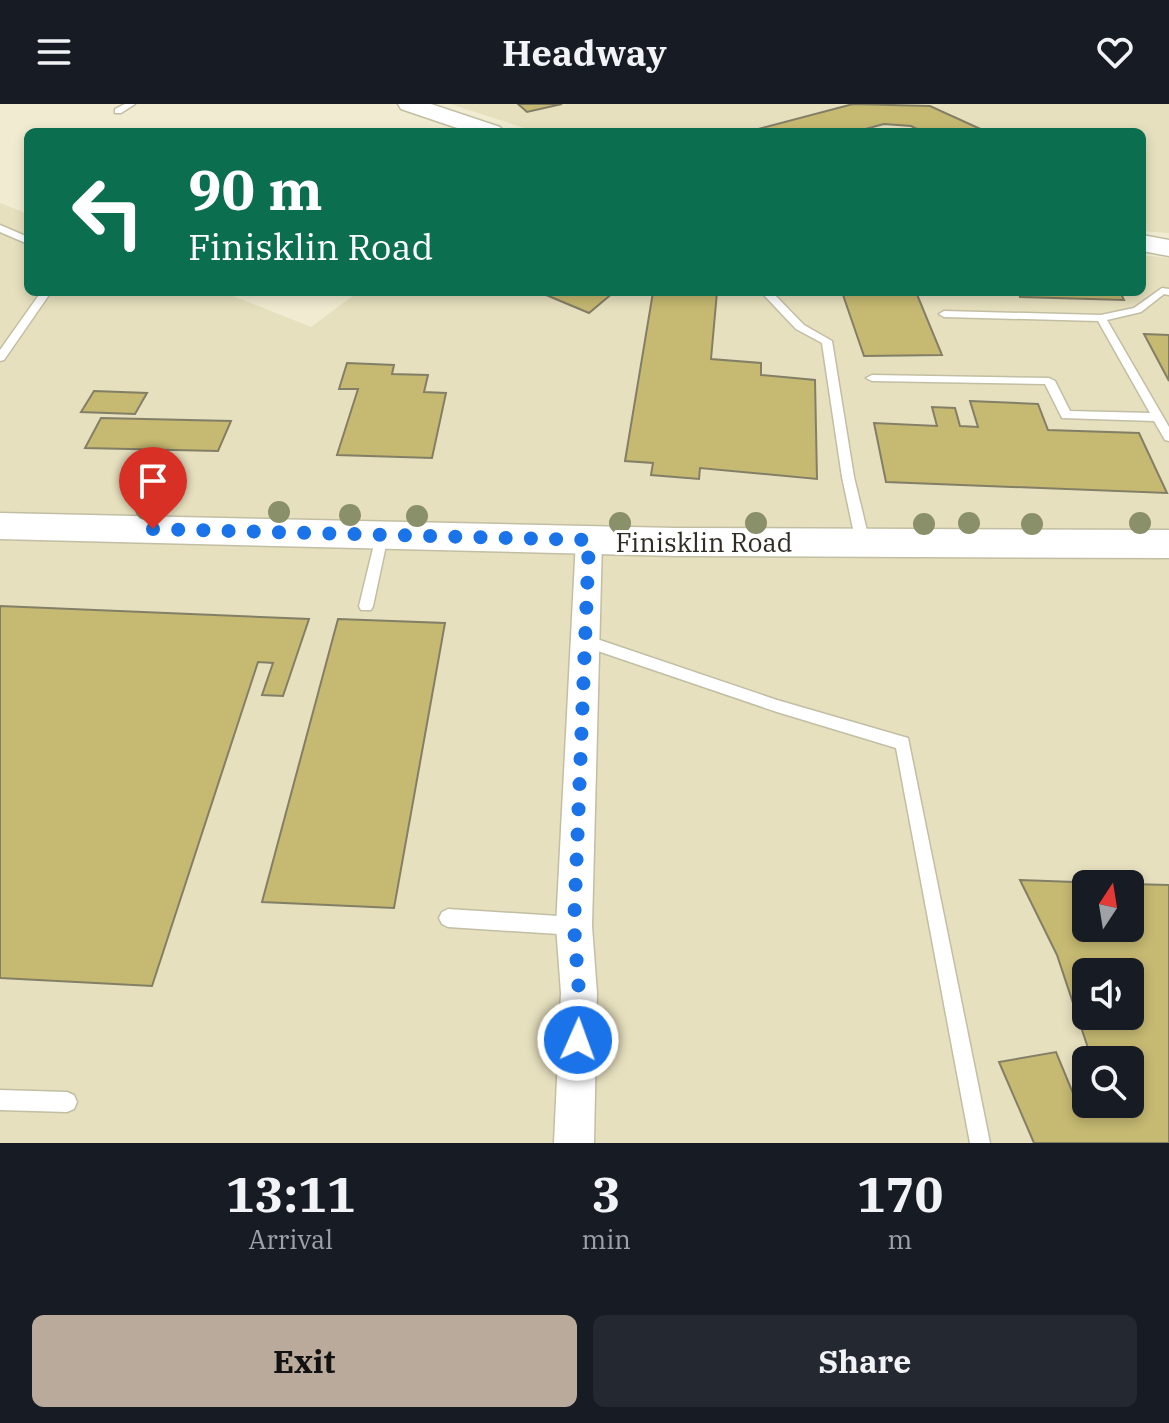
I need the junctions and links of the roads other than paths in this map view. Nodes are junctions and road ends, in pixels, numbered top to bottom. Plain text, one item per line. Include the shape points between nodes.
1 (131, 104) edge
2 (409, 104) edge
3 (118, 111) dead end
4 (480, 128) edge
5 (0, 228) edge
6 (24, 239) edge
7 (1146, 244) edge
8 (1169, 248) edge
9 (1169, 292) edge
10 (43, 296) edge
11 (770, 296) edge
12 (944, 314) dead end
13 (1101, 318) junction
14 (0, 358) edge
15 (872, 378) dead end
16 (1158, 417) junction
17 (1169, 437) edge
18 (0, 526) edge
19 (382, 536) junction
20 (589, 540) junction
21 (863, 543) junction
22 (1169, 544) edge
23 (366, 606) dead end
24 (585, 641) junction
25 (448, 918) dead end
26 (574, 926) junction
27 (0, 1100) edge
28 (67, 1102) dead end
29 (574, 1143) edge
30 (980, 1143) edge

1 - 3 lane
2 - 4 street
5 - 6 lane
7 - 8 street
9 - 13 lane via 1162,291 1137,310
10 - 14 lane
11 - 21 lane via 800,327 827,341
12 - 13 lane
13 - 16 lane
15 - 16 lane via 1049,381 1066,415
16 - 17 lane
18 - 19 street, Finisklin Road
19 - 20 street, Finisklin Road
19 - 23 lane
20 - 21 street, Finisklin Road
20 - 24 street
21 - 22 street, Finisklin Road
24 - 26 street
24 - 30 lane via 903,743
25 - 26 lane
26 - 29 street via 579,993
27 - 28 lane

